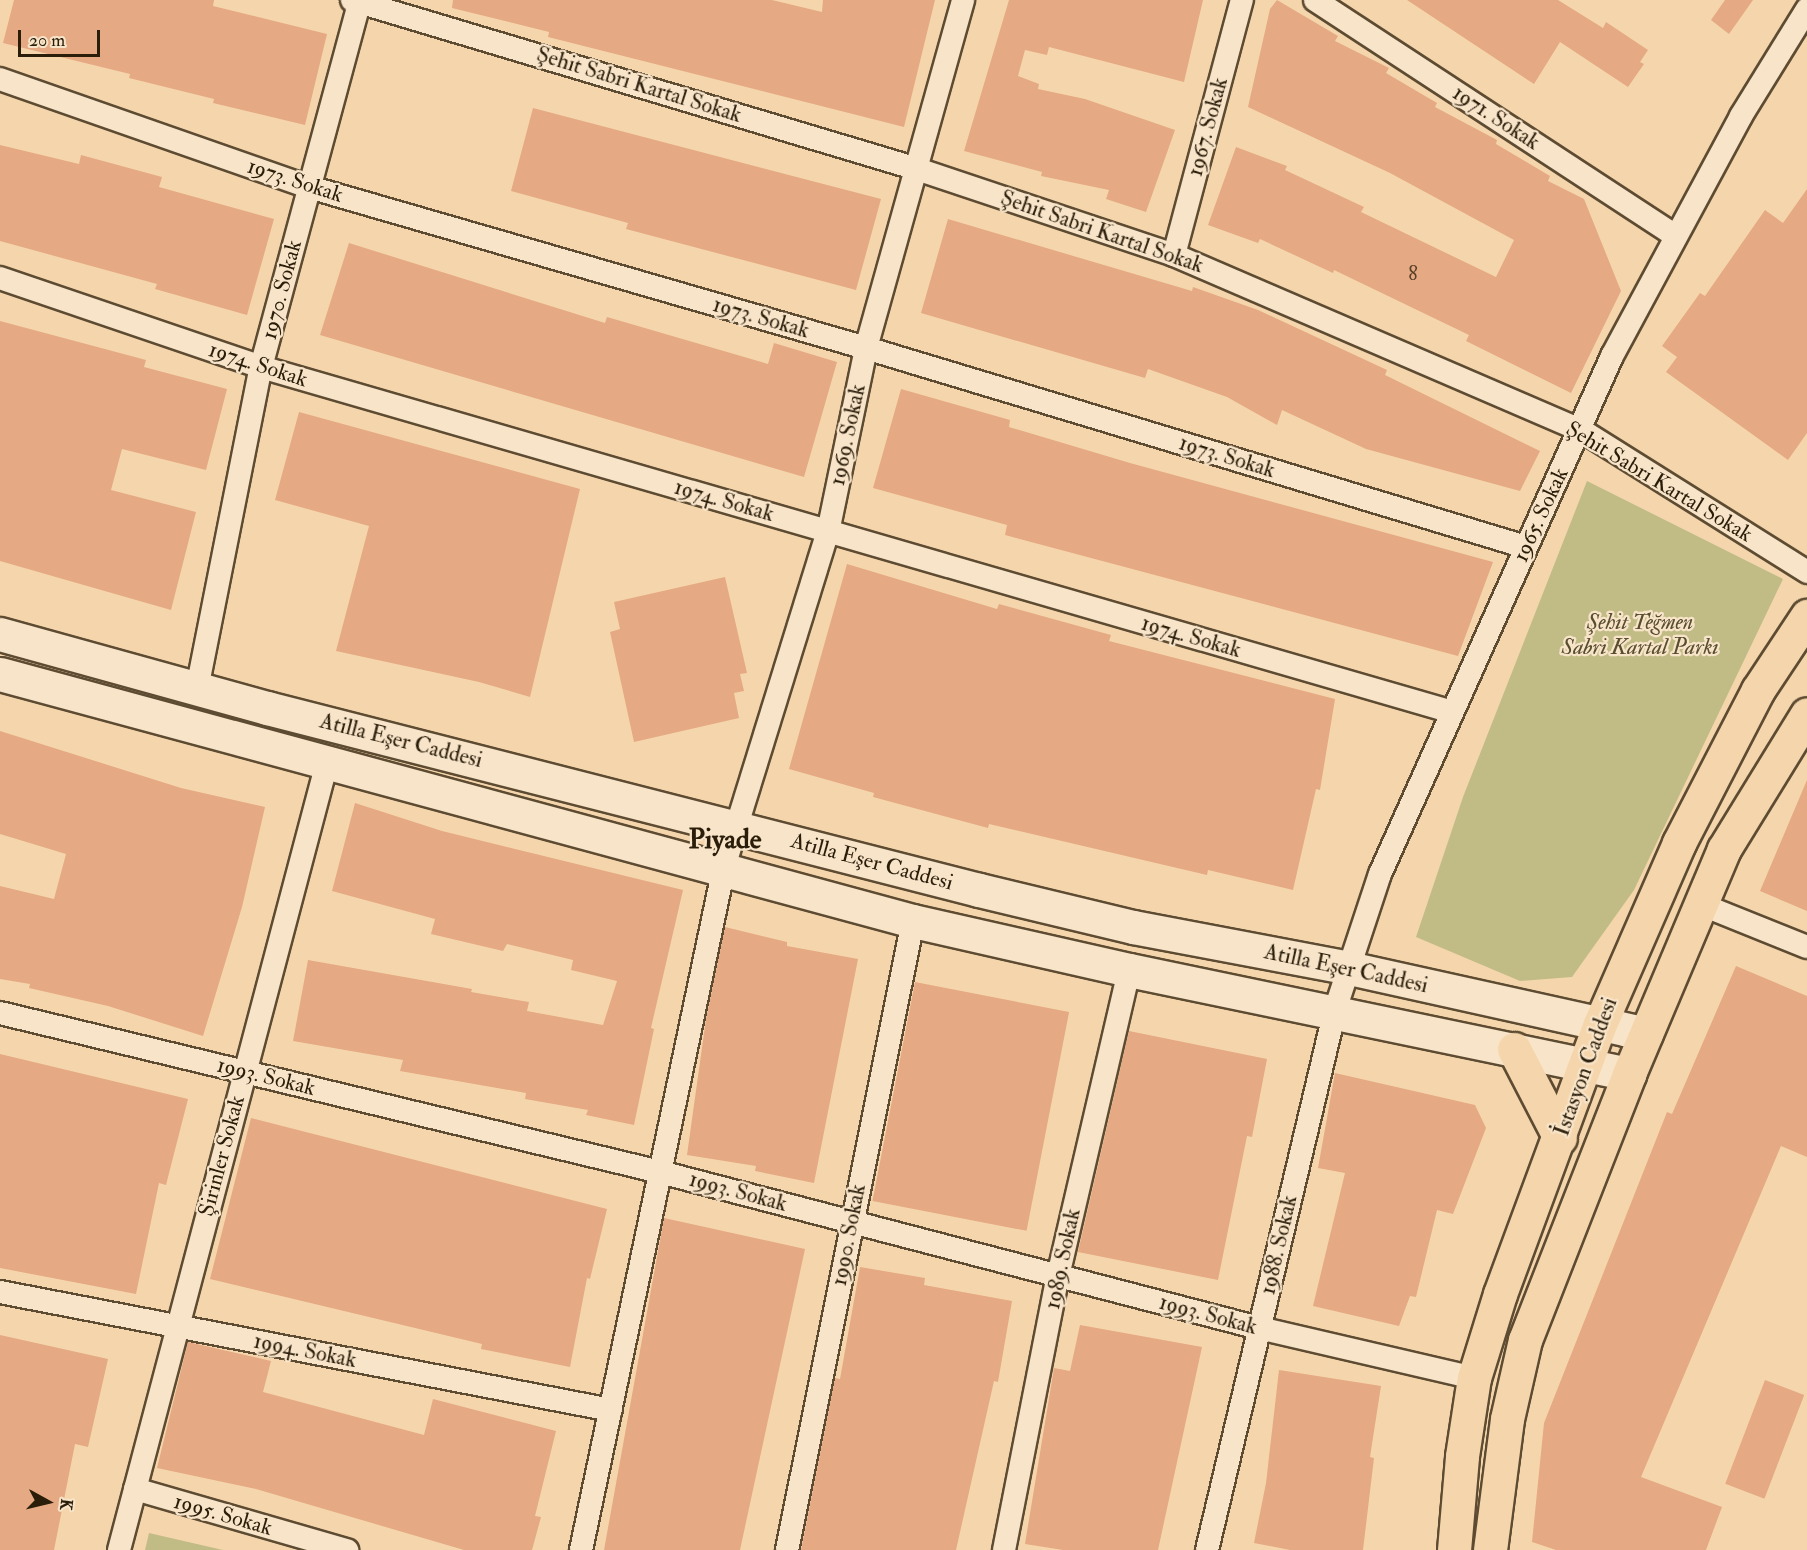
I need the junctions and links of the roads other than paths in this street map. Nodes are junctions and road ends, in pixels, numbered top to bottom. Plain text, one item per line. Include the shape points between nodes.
1 (963, 0) edge
2 (1242, 0) edge
3 (1315, 0) edge
4 (357, 1) edge
5 (1807, 9) edge
6 (0, 79) edge
7 (914, 168) junction
8 (309, 187) junction
9 (1676, 236) junction
10 (1174, 255) junction
11 (0, 278) edge
12 (866, 348) junction
13 (261, 367) junction
14 (1581, 430) junction
15 (828, 532) junction
16 (1526, 547) junction
17 (1807, 572) edge
18 (1807, 616) edge
19 (0, 634) edge
20 (0, 674) edge
21 (197, 689) junction
22 (1452, 712) junction
23 (1807, 714) edge
24 (327, 763) junction
25 (737, 826) junction
26 (724, 867) junction
27 (1700, 904) junction
28 (913, 921) junction
29 (1807, 947) edge
30 (1349, 968) junction
31 (1129, 970) junction
32 (1335, 1010) junction
33 (0, 1013) edge
34 (1600, 1024) junction
35 (1646, 1034) junction
36 (1514, 1049) junction
37 (1586, 1065) junction
38 (245, 1072) junction
39 (1629, 1074) junction
40 (1560, 1138) junction
41 (660, 1172) junction
42 (852, 1222) junction
43 (1058, 1276) junction
44 (0, 1292) edge
45 (177, 1326) junction
46 (1259, 1328) junction
47 (1474, 1378) junction
48 (611, 1410) junction
49 (135, 1489) junction
50 (119, 1550) edge
51 (347, 1550) edge
52 (581, 1550) edge
53 (787, 1550) edge
54 (1004, 1550) edge
55 (1207, 1550) edge
56 (1454, 1550) edge
57 (1490, 1550) edge

1 - 7 street, 1969. Sokak
2 - 10 street, 1967. Sokak
3 - 9 street, 1971. Sokak
4 - 7 street, Şehit Sabri Kartal Sokak
4 - 8 street, 1970. Sokak
5 - 9 street, 1965. Sokak via 1741,116
6 - 8 street, 1973. Sokak
7 - 10 street, Şehit Sabri Kartal Sokak
7 - 12 street, 1969. Sokak
8 - 12 street, 1973. Sokak
8 - 13 street, 1970. Sokak
9 - 14 street, 1965. Sokak via 1612,356
10 - 14 street, Şehit Sabri Kartal Sokak
11 - 13 street, 1974. Sokak
12 - 15 street, 1969. Sokak
12 - 16 street, 1973. Sokak
13 - 15 street, 1974. Sokak
13 - 21 street, 1970. Sokak
14 - 16 street, 1965. Sokak
14 - 17 street, Şehit Sabri Kartal Sokak
15 - 22 street, 1974. Sokak
15 - 25 street, 1969. Sokak
16 - 22 street, 1965. Sokak
18 - 34 main road, İstasyon Caddesi via 1758,690 1679,843
19 - 21 main road, Atilla Eşer Caddesi
20 - 24 main road, Atilla Eşer Caddesi
21 - 25 main road, Atilla Eşer Caddesi
22 - 30 street, 1965. Sokak via 1380,873
23 - 27 main road, İstasyon Caddesi via 1724,849
24 - 26 main road, Atilla Eşer Caddesi
24 - 38 street, Şirinler Sokak
25 - 26 street, 1969. Sokak
25 - 30 main road, Atilla Eşer Caddesi via 1133,927
26 - 28 main road, Atilla Eşer Caddesi
26 - 41 street, 1969. Sokak
27 - 29 street
27 - 35 main road, İstasyon Caddesi
28 - 31 main road, Atilla Eşer Caddesi
28 - 42 street, 1990. Sokak
30 - 32 street, 1965. Sokak
30 - 34 main road, Atilla Eşer Caddesi
31 - 32 main road, Atilla Eşer Caddesi
31 - 43 street, 1989. Sokak
32 - 36 main road, Atilla Eşer Caddesi
32 - 46 street, 1988. Sokak
33 - 38 street, 1993. Sokak
34 - 35 main road, Atilla Eşer Caddesi
34 - 37 main road, İstasyon Caddesi
35 - 39 main road, İstasyon Caddesi
36 - 37 main road, Atilla Eşer Caddesi
36 - 40 main road
37 - 39 main road, Atilla Eşer Caddesi
37 - 40 main road, İstasyon Caddesi
38 - 41 street, 1993. Sokak
38 - 45 street, Şirinler Sokak
39 - 57 main road, İstasyon Caddesi via 1526,1340 1507,1419
40 - 47 main road, İstasyon Caddesi via 1500,1294
41 - 42 street, 1993. Sokak
41 - 48 street, 1969. Sokak
42 - 43 street, 1993. Sokak
42 - 53 street, 1990. Sokak
43 - 46 street, 1993. Sokak
43 - 54 street, 1989. Sokak
44 - 45 street, 1994. Sokak
45 - 48 street, 1994. Sokak
45 - 49 street, Şirinler Sokak
46 - 47 street, 1993. Sokak
46 - 55 street, 1988. Sokak
47 - 56 main road, İstasyon Caddesi
48 - 52 street, 1969. Sokak
49 - 50 street, Şirinler Sokak
49 - 51 street, 1995. Sokak

